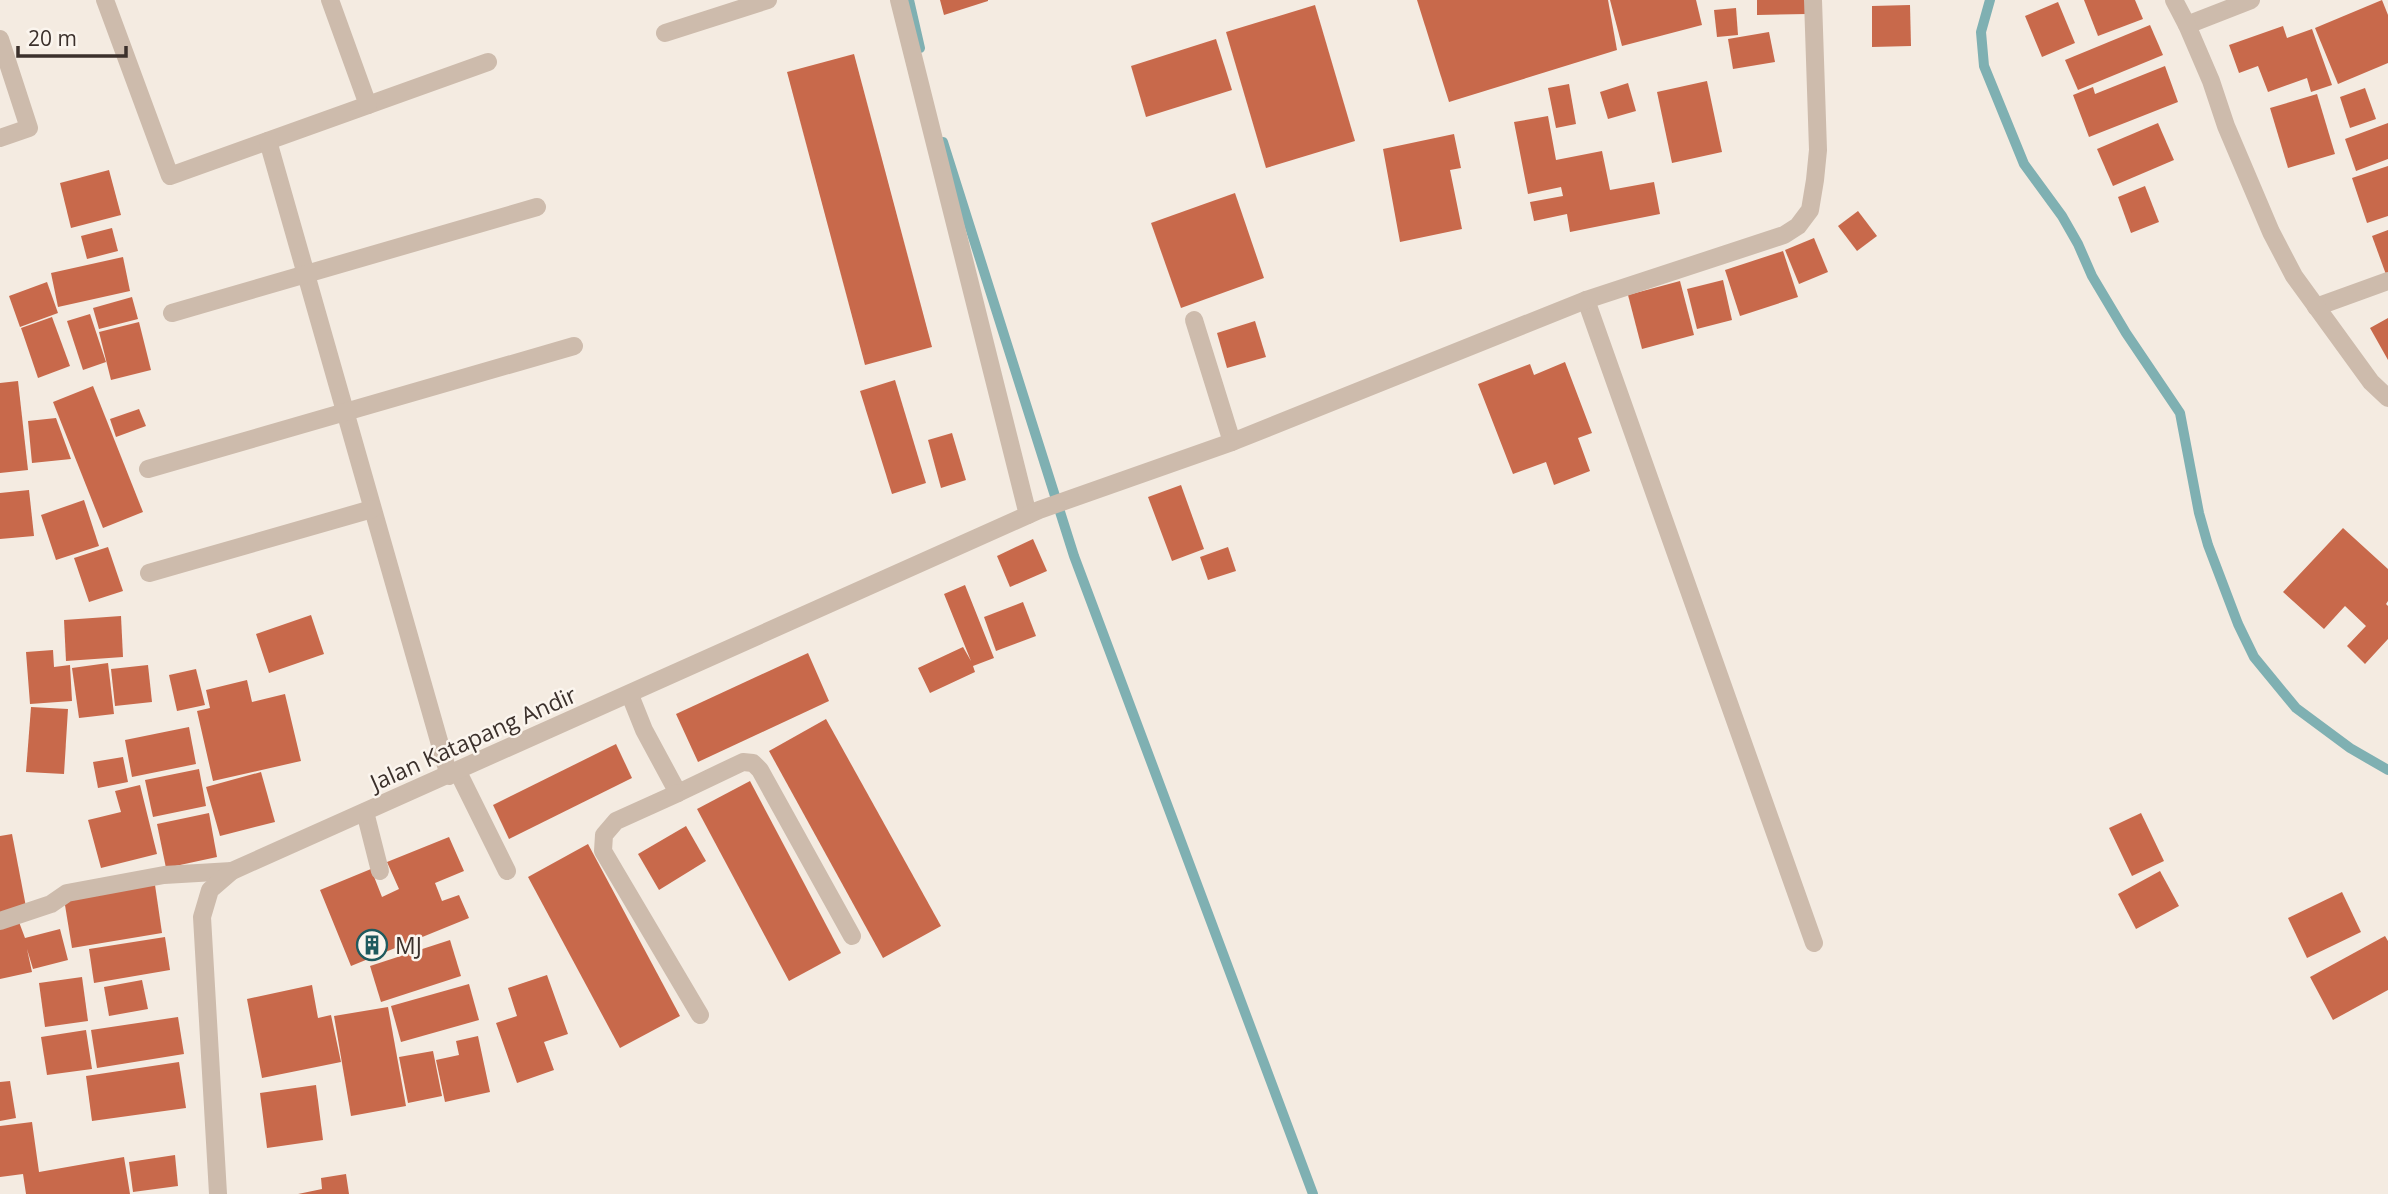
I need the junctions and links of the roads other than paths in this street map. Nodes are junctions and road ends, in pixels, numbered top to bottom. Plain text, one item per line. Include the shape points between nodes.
1 (105, 0) edge
2 (330, 0) edge
3 (768, 0) edge
4 (899, 0) edge
5 (1813, 0) edge
6 (2174, 0) edge
7 (2251, 0) edge
8 (2187, 25) junction
9 (665, 33) dead end
10 (0, 39) edge
11 (488, 62) dead end
12 (368, 105) junction
13 (0, 138) edge
14 (268, 141) junction
15 (537, 207) dead end
16 (306, 274) junction
17 (2388, 281) edge
18 (1586, 300) junction
19 (2316, 307) junction
20 (172, 313) dead end
21 (1194, 320) dead end
22 (574, 346) dead end
23 (2388, 398) edge
24 (345, 412) junction
25 (1232, 442) junction
26 (148, 468) dead end
27 (372, 509) junction
28 (1033, 512) junction
29 (149, 573) dead end
30 (630, 695) junction
31 (453, 774) junction
32 (678, 793) junction
33 (366, 812) junction
34 (380, 871) dead end
35 (507, 871) dead end
36 (232, 872) junction
37 (0, 920) edge
38 (852, 936) dead end
39 (1814, 943) dead end
40 (700, 1015) dead end
41 (218, 1194) edge

1 - 14 street via 170,176
2 - 12 street
3 - 9 street
4 - 28 street
5 - 18 street, Jalan Katapang Andir via 1818,150 1810,210 1798,226 1784,235
6 - 8 street
7 - 8 street
8 - 19 street via 2271,232
10 - 13 street via 29,128
11 - 12 street
12 - 14 street
14 - 16 street
15 - 16 street
16 - 20 street
16 - 24 street
17 - 19 street
18 - 25 street, Jalan Katapang Andir
18 - 39 street
19 - 23 street
21 - 25 street
22 - 24 street
24 - 26 street
24 - 27 street
25 - 28 street, Jalan Katapang Andir
27 - 29 street
27 - 31 street
28 - 30 street, Jalan Katapang Andir
30 - 31 street, Jalan Katapang Andir
30 - 32 street
31 - 33 street, Jalan Katapang Andir
31 - 35 street via 478,809
32 - 38 street via 743,762 753,763
32 - 40 street via 616,821 604,835 603,851
33 - 34 street
33 - 36 street, Jalan Katapang Andir
36 - 37 street via 164,875 67,893 51,904
36 - 41 street, Jalan Katapang Andir via 210,890 202,917

